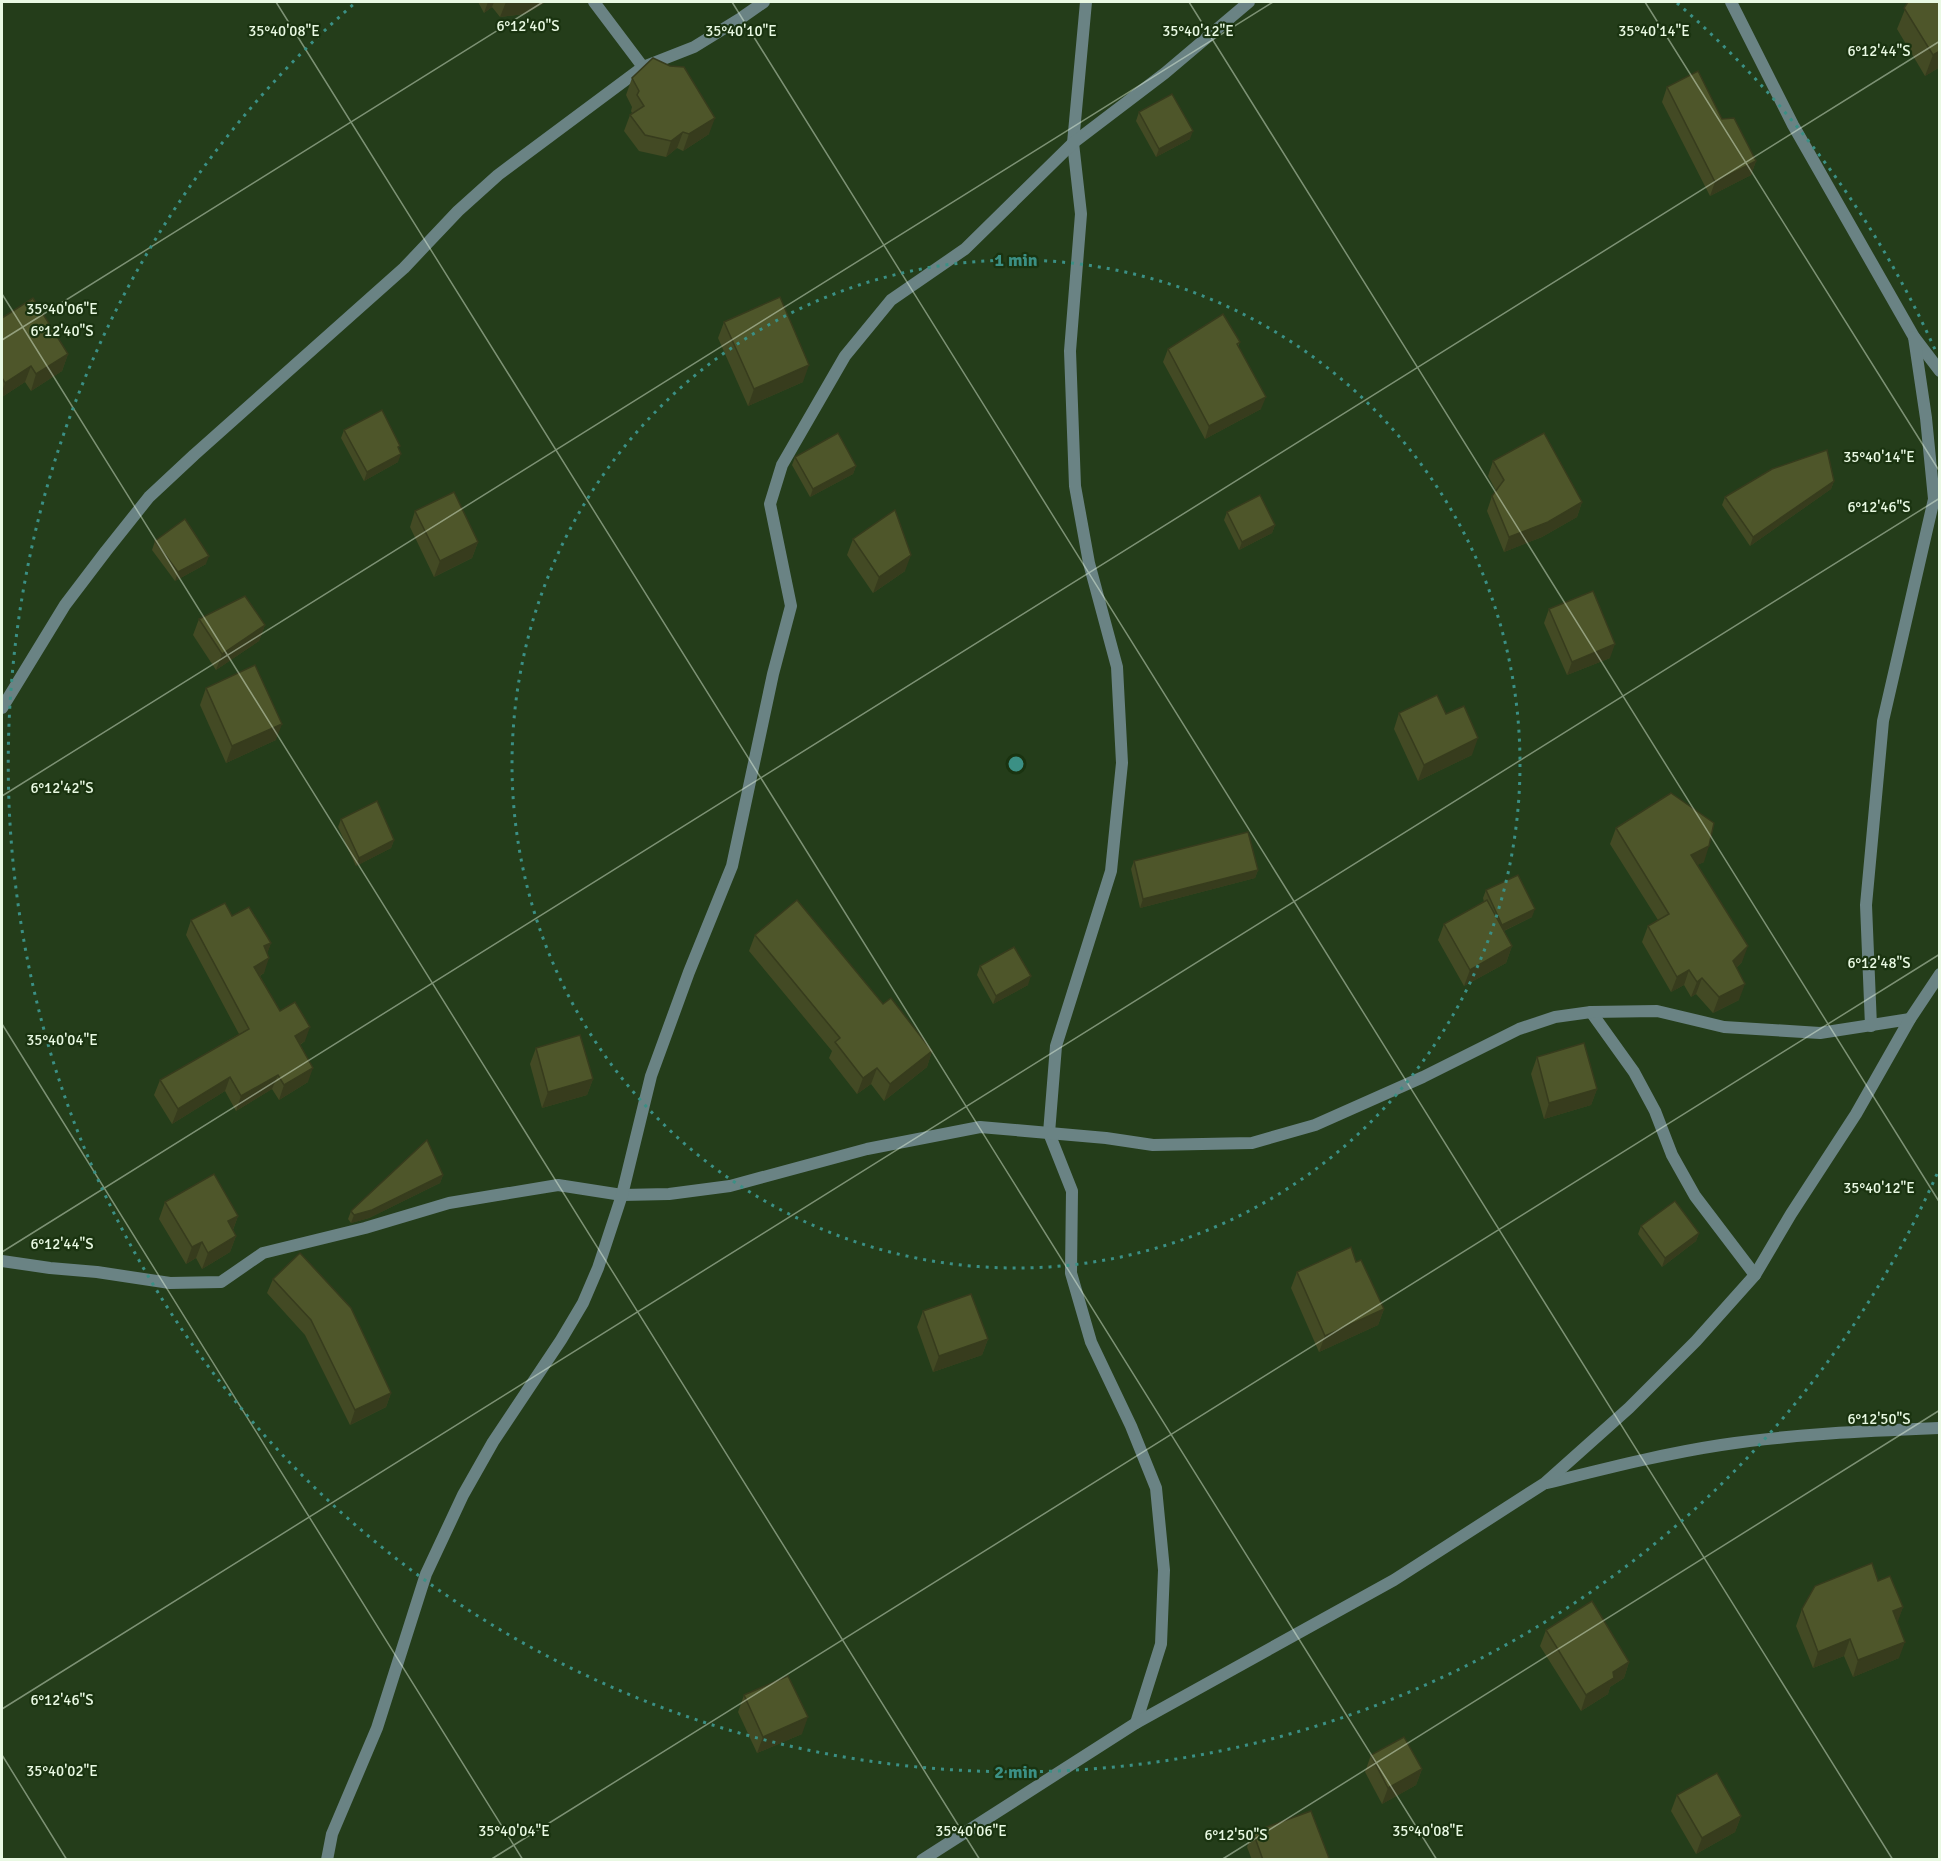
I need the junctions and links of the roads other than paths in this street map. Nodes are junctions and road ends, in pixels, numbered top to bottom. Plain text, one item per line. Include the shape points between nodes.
1 (594, 2) edge
2 (764, 2) edge
3 (1086, 2) edge
4 (1249, 2) edge
5 (1731, 2) edge
6 (643, 67) junction
7 (1073, 143) junction
8 (1914, 337) junction
9 (1940, 371) edge
10 (2, 708) edge
11 (1940, 974) edge
12 (1591, 1012) junction
13 (1910, 1019) junction
14 (1871, 1026) junction
15 (1049, 1133) junction
16 (622, 1195) junction
17 (2, 1261) edge
18 (1755, 1275) junction
19 (1940, 1428) edge
20 (1545, 1484) junction
21 (1136, 1723) junction
22 (327, 1860) edge
23 (922, 1860) edge

1 - 6 street
2 - 6 street via 694,47
3 - 7 street
4 - 7 street
5 - 8 street via 1793,125
6 - 10 street via 498,175 404,268 149,497 65,605
7 - 15 street via 1081,214 1070,351 1075,486 1089,563 1117,667 1122,763 1111,871 1056,1046
7 - 16 street via 965,249 891,300 845,356 782,465 770,504 791,606 732,866 651,1076
8 - 9 street
8 - 14 street via 1934,499 1883,721 1866,905
11 - 13 street
12 - 14 street via 1657,1011 1724,1027 1820,1033
12 - 15 street via 1555,1017 1519,1029 1315,1125 1252,1143 1153,1145
12 - 18 street via 1634,1072 1695,1196
13 - 14 street
13 - 18 street via 1856,1114
15 - 16 street via 980,1127 867,1149 730,1186
15 - 21 street via 1072,1191 1071,1273 1091,1342 1156,1488 1164,1570 1161,1644
16 - 17 street via 558,1185 449,1203 263,1252 221,1282 170,1283
16 - 22 street via 583,1303 493,1442 426,1574 377,1728 332,1834
18 - 20 street via 1646,1391
19 - 20 street via 1843,1432 1722,1445
20 - 21 street via 1394,1580
21 - 23 street

